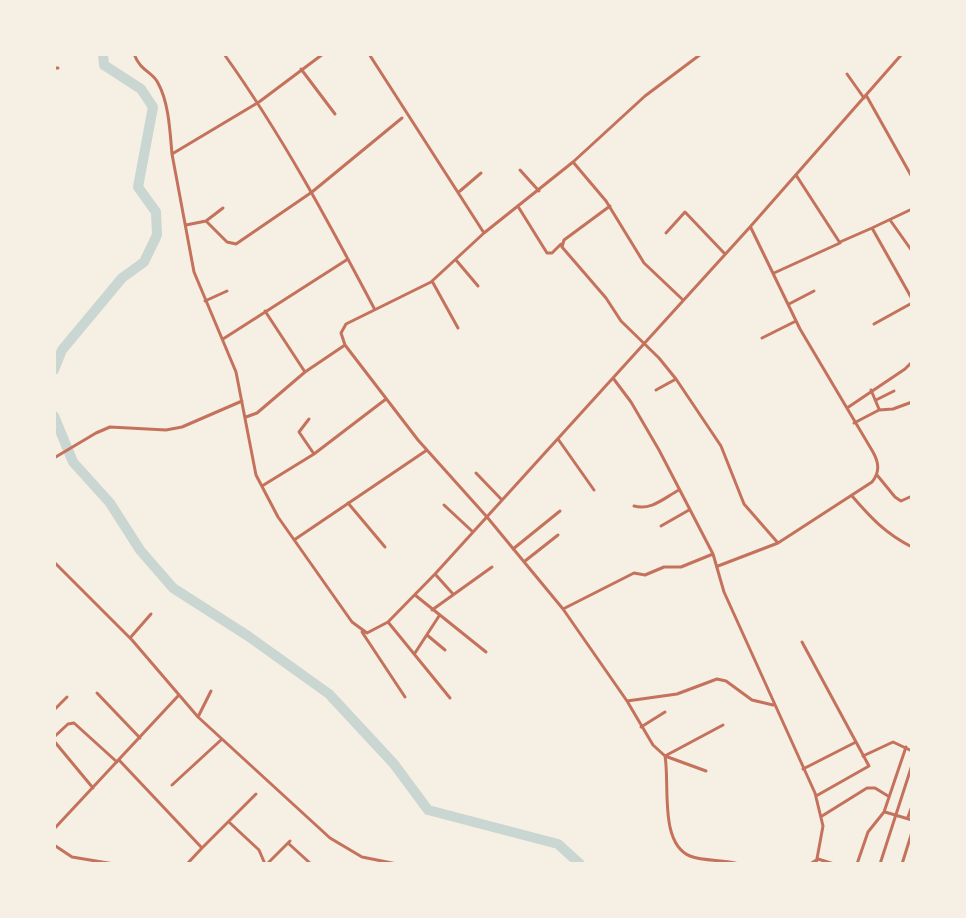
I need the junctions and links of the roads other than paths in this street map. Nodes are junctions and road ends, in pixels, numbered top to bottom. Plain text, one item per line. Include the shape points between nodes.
1 (134, 54) edge
2 (224, 54) edge
3 (323, 54) edge
4 (369, 54) edge
5 (701, 54) edge
6 (902, 54) edge
7 (301, 69) junction
8 (847, 74) dead end
9 (865, 96) junction
10 (259, 102) junction
11 (335, 114) dead end
12 (402, 118) dead end
13 (172, 154) junction
14 (573, 162) junction
15 (520, 170) dead end
16 (481, 173) dead end
17 (796, 175) junction
18 (912, 177) edge
19 (460, 191) junction
20 (539, 191) junction
21 (312, 192) junction
22 (610, 206) junction
23 (518, 207) junction
24 (223, 208) dead end
25 (912, 209) edge
26 (890, 220) junction
27 (206, 221) junction
28 (186, 225) junction
29 (750, 227) junction
30 (872, 228) junction
31 (484, 233) junction
32 (666, 233) dead end
33 (840, 243) junction
34 (561, 244) junction
35 (912, 251) edge
36 (725, 254) junction
37 (348, 259) junction
38 (456, 260) junction
39 (773, 273) junction
40 (432, 281) junction
41 (478, 286) dead end
42 (227, 291) dead end
43 (814, 291) dead end
44 (683, 300) junction
45 (205, 301) junction
46 (912, 301) edge
47 (788, 304) junction
48 (374, 308) junction
49 (265, 311) junction
50 (796, 321) junction
51 (874, 324) dead end
52 (458, 328) dead end
53 (762, 338) dead end
54 (223, 339) junction
55 (644, 343) junction
56 (345, 345) junction
57 (912, 362) edge
58 (305, 372) junction
59 (612, 377) junction
60 (676, 379) junction
61 (656, 390) dead end
62 (871, 390) junction
63 (894, 391) dead end
64 (386, 399) junction
65 (875, 400) junction
66 (242, 401) junction
67 (912, 402) edge
68 (846, 408) junction
69 (879, 410) junction
70 (244, 417) junction
71 (309, 419) dead end
72 (854, 423) junction
73 (558, 439) junction
74 (427, 450) junction
75 (314, 454) junction
76 (54, 458) edge
77 (476, 473) dead end
78 (877, 475) junction
79 (261, 487) junction
80 (594, 490) dead end
81 (679, 490) junction
82 (852, 496) junction
83 (912, 496) edge
84 (502, 500) junction
85 (348, 503) junction
86 (444, 505) dead end
87 (634, 506) dead end
88 (689, 510) junction
89 (560, 511) dead end
90 (487, 517) junction
91 (661, 526) dead end
92 (473, 532) junction
93 (558, 535) dead end
94 (294, 540) junction
95 (778, 543) junction
96 (385, 547) dead end
97 (912, 547) edge
98 (513, 549) junction
99 (713, 554) junction
100 (525, 561) junction
101 (54, 562) edge
102 (718, 566) junction
103 (492, 567) dead end
104 (435, 574) junction
105 (453, 594) junction
106 (415, 595) junction
107 (563, 609) junction
108 (432, 610) junction
109 (151, 614) dead end
110 (439, 616) junction
111 (388, 622) junction
112 (362, 632) junction
113 (427, 635) junction
114 (130, 638) junction
115 (802, 642) dead end
116 (445, 650) dead end
117 (486, 652) dead end
118 (414, 654) junction
119 (211, 691) dead end
120 (97, 693) dead end
121 (67, 697) dead end
122 (405, 697) dead end
123 (177, 698) junction
124 (450, 698) dead end
125 (627, 701) junction
126 (775, 706) junction
127 (54, 710) edge
128 (665, 712) dead end
129 (198, 717) junction
130 (723, 725) dead end
131 (641, 727) junction
132 (140, 738) junction
133 (54, 739) edge
134 (220, 740) junction
135 (856, 742) junction
136 (906, 747) junction
137 (912, 751) edge
138 (665, 756) junction
139 (863, 756) junction
140 (118, 761) junction
141 (912, 765) edge
142 (803, 770) junction
143 (706, 771) dead end
144 (172, 785) dead end
145 (93, 788) junction
146 (256, 794) dead end
147 (816, 796) junction
148 (889, 796) junction
149 (912, 806) edge
150 (884, 812) junction
151 (895, 815) junction
152 (822, 816) junction
153 (910, 820) edge
154 (230, 823) junction
155 (54, 829) edge
156 (912, 832) edge
157 (54, 845) edge
158 (202, 848) junction
159 (817, 861) edge
160 (389, 863) edge
161 (114, 864) edge
162 (187, 864) edge
163 (266, 864) edge
164 (311, 864) edge
165 (397, 864) edge
166 (739, 864) edge
167 (810, 864) edge
168 (834, 864) edge
169 (857, 864) edge
170 (880, 864) edge
171 (902, 864) edge

1 - 13 street via 158,82
2 - 10 street
3 - 7 street
4 - 19 street
5 - 14 street via 645,96
6 - 9 street
7 - 10 street
7 - 11 street
8 - 9 street
9 - 17 street
9 - 18 street
10 - 13 street
10 - 21 street
12 - 21 street
13 - 28 street
14 - 20 street
14 - 22 street
15 - 20 street
16 - 19 street
17 - 29 street
17 - 33 street
19 - 31 street
20 - 23 street
21 - 27 street via 236,244
21 - 37 street
22 - 34 street
22 - 44 street via 644,263
23 - 31 street
23 - 34 street via 547,253
24 - 27 street
25 - 26 street
26 - 30 street
26 - 35 street
27 - 28 street
28 - 45 street
29 - 36 street
29 - 39 street
30 - 33 street
30 - 46 street
31 - 38 street
32 - 36 street via 685,212
33 - 39 street
34 - 55 street
36 - 44 street
37 - 48 street
37 - 49 street
38 - 40 street
38 - 41 street
39 - 47 street
40 - 48 street
40 - 52 street
42 - 45 street
43 - 47 street
44 - 55 street
45 - 54 street
46 - 51 street
47 - 50 street
48 - 56 street via 343,327
49 - 54 street
49 - 58 street
50 - 53 street
50 - 68 street
54 - 66 street
55 - 59 street
55 - 60 street
56 - 58 street
56 - 64 street
57 - 62 street
58 - 70 street via 257,413
59 - 73 street
59 - 81 street
60 - 61 street
60 - 95 street via 721,446 744,504
62 - 65 street
62 - 68 street
63 - 65 street
64 - 74 street
64 - 75 street
65 - 69 street
66 - 70 street
66 - 76 street via 182,427 110,427
67 - 69 street
68 - 72 street
69 - 72 street
70 - 79 street
71 - 75 street via 299,432
72 - 78 street via 877,459
73 - 80 street
73 - 84 street
74 - 85 street
74 - 90 street
75 - 79 street
77 - 84 street
78 - 82 street
78 - 83 street via 901,501
79 - 94 street
81 - 87 street via 650,507
81 - 88 street
82 - 95 street
82 - 97 street via 876,524
84 - 90 street
85 - 94 street
85 - 96 street
86 - 92 street
88 - 91 street
88 - 99 street
89 - 98 street
90 - 92 street
90 - 98 street
92 - 104 street
93 - 100 street
94 - 112 street
95 - 102 street
98 - 100 street
99 - 102 street
99 - 107 street via 681,567 634,573
100 - 107 street
101 - 114 street
102 - 126 street via 724,592
103 - 105 street
104 - 105 street
104 - 106 street
105 - 108 street
106 - 108 street
106 - 111 street
107 - 125 street
108 - 110 street
109 - 114 street
110 - 113 street
110 - 117 street
111 - 112 street
111 - 118 street
112 - 122 street
113 - 116 street
113 - 118 street
114 - 123 street
115 - 135 street
118 - 124 street
119 - 129 street
120 - 132 street
121 - 127 street
123 - 129 street
123 - 132 street
125 - 126 street via 677,694 717,679 752,700
125 - 131 street
126 - 142 street
128 - 131 street
129 - 134 street
130 - 138 street
131 - 138 street
132 - 140 street
133 - 140 street via 74,723
133 - 145 street
134 - 144 street
134 - 160 street via 341,847
135 - 139 street
135 - 142 street
136 - 137 street
136 - 139 street via 893,742
136 - 148 street
138 - 143 street
138 - 166 street via 668,821 680,848 690,856
139 - 147 street via 868,768
140 - 145 street
140 - 158 street
141 - 151 street
142 - 147 street
145 - 155 street
146 - 154 street
147 - 152 street
148 - 150 street
148 - 152 street via 867,788
149 - 153 street
150 - 151 street
150 - 169 street via 868,832
151 - 153 street
151 - 170 street
152 - 159 street
154 - 158 street
154 - 163 street
156 - 171 street
157 - 161 street via 72,857
158 - 162 street
159 - 167 street
159 - 168 street
160 - 165 street
163 - 164 street via 289,842

